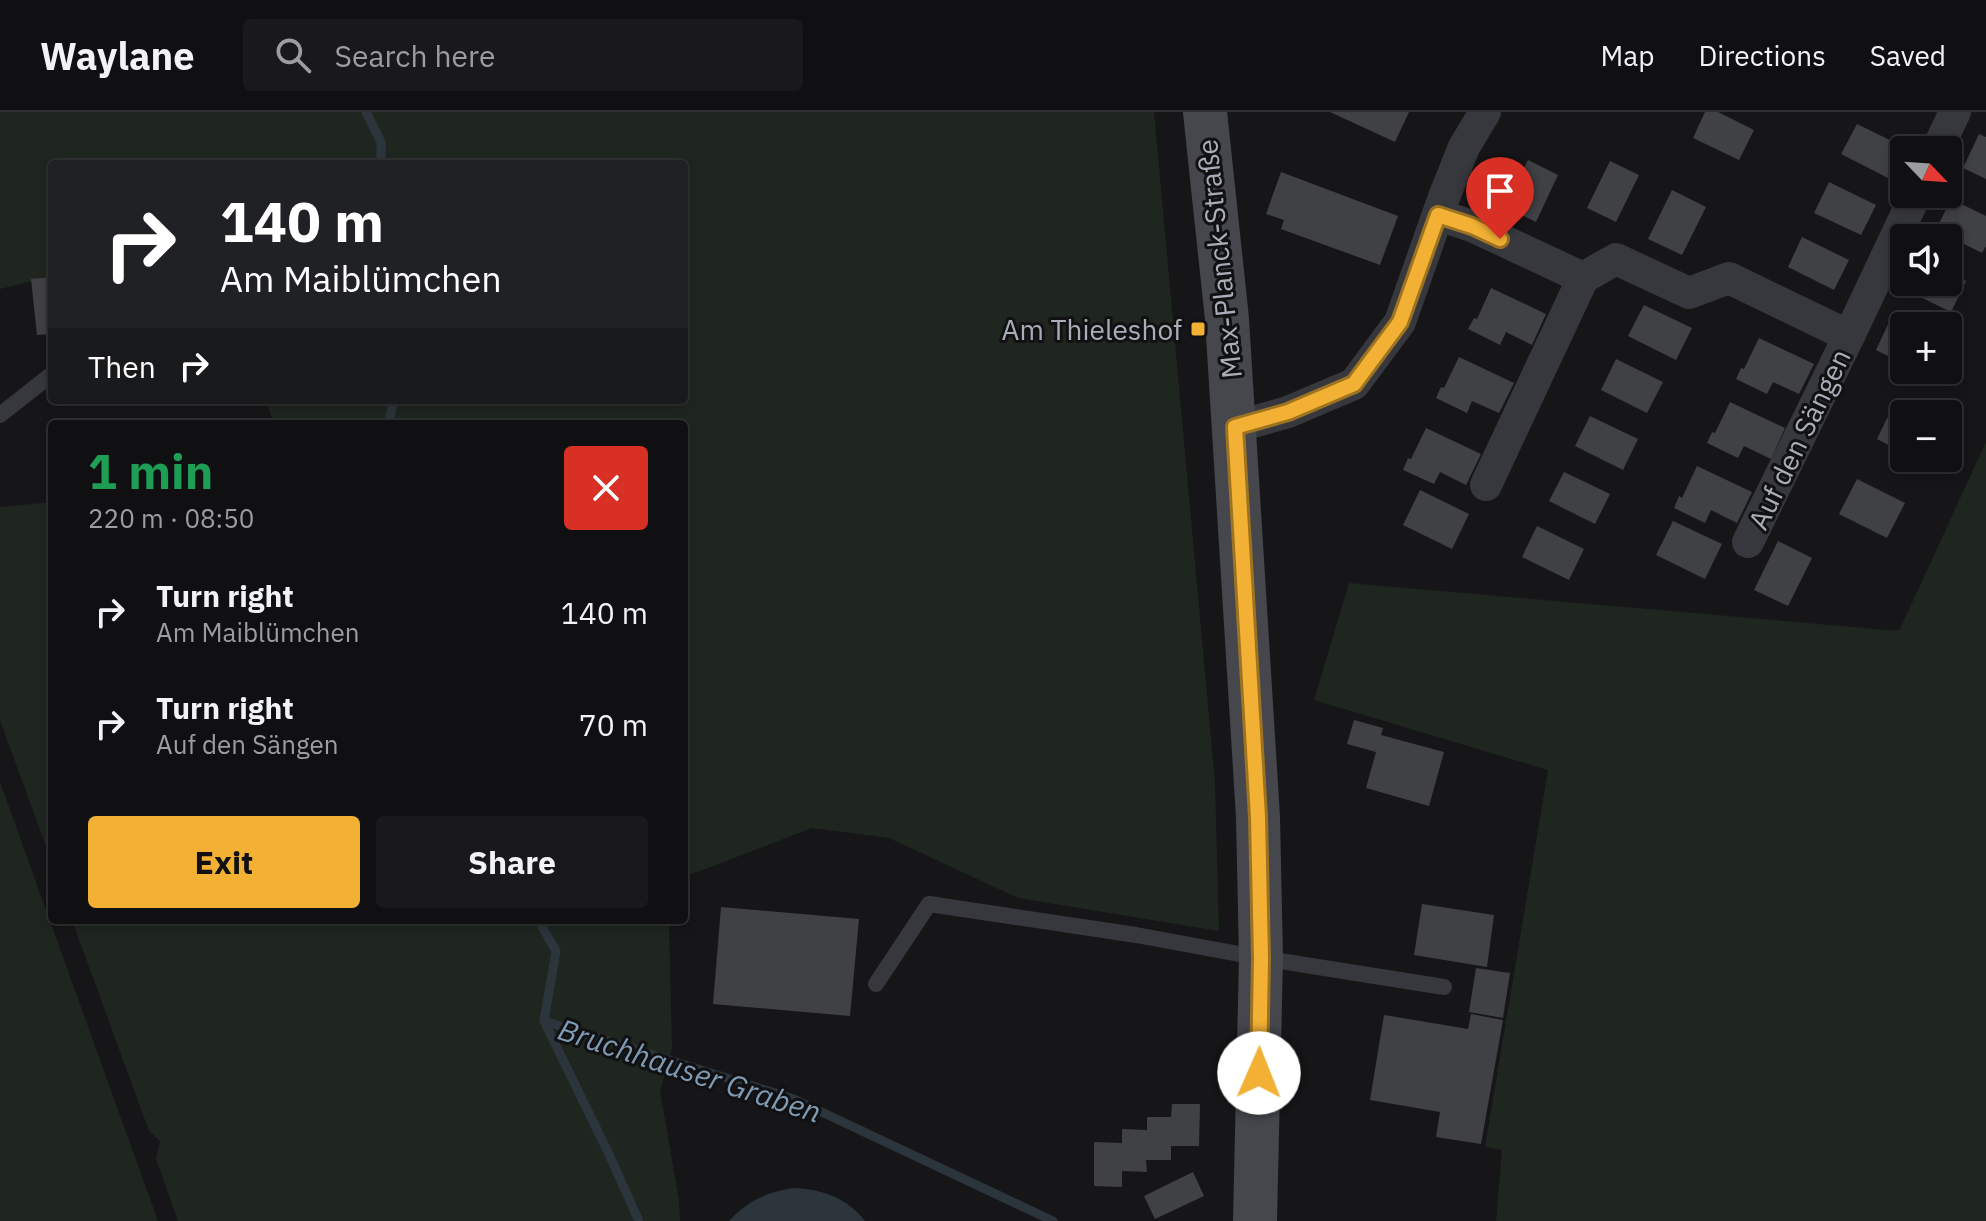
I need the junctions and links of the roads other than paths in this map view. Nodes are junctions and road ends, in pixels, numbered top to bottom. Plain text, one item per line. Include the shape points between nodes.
1 (1205, 112) edge
2 (1485, 112) edge
3 (1955, 112) edge
4 (1944, 136) edge
5 (1909, 208) edge
6 (1438, 215) junction
7 (1583, 278) junction
8 (1849, 336) junction
9 (48, 377) edge
10 (0, 415) edge
11 (1235, 427) junction
12 (1486, 485) dead end
13 (1748, 542) dead end
14 (1261, 958) junction
15 (876, 984) dead end
16 (1444, 987) dead end
17 (1255, 1221) edge

1 - 11 street, Max-Planck-Straße
2 - 6 street via 1464,147
3 - 4 street
5 - 8 street, Auf den Sängen
6 - 7 street
6 - 11 street via 1400,322 1354,384
7 - 8 street, Auf den Sängen via 1616,259 1689,293 1729,278
7 - 12 street
8 - 13 street, Auf den Sängen
9 - 10 lane
11 - 14 street, Max-Planck-Straße
14 - 15 lane via 929,904
14 - 16 lane
14 - 17 street, Max-Planck-Straße

